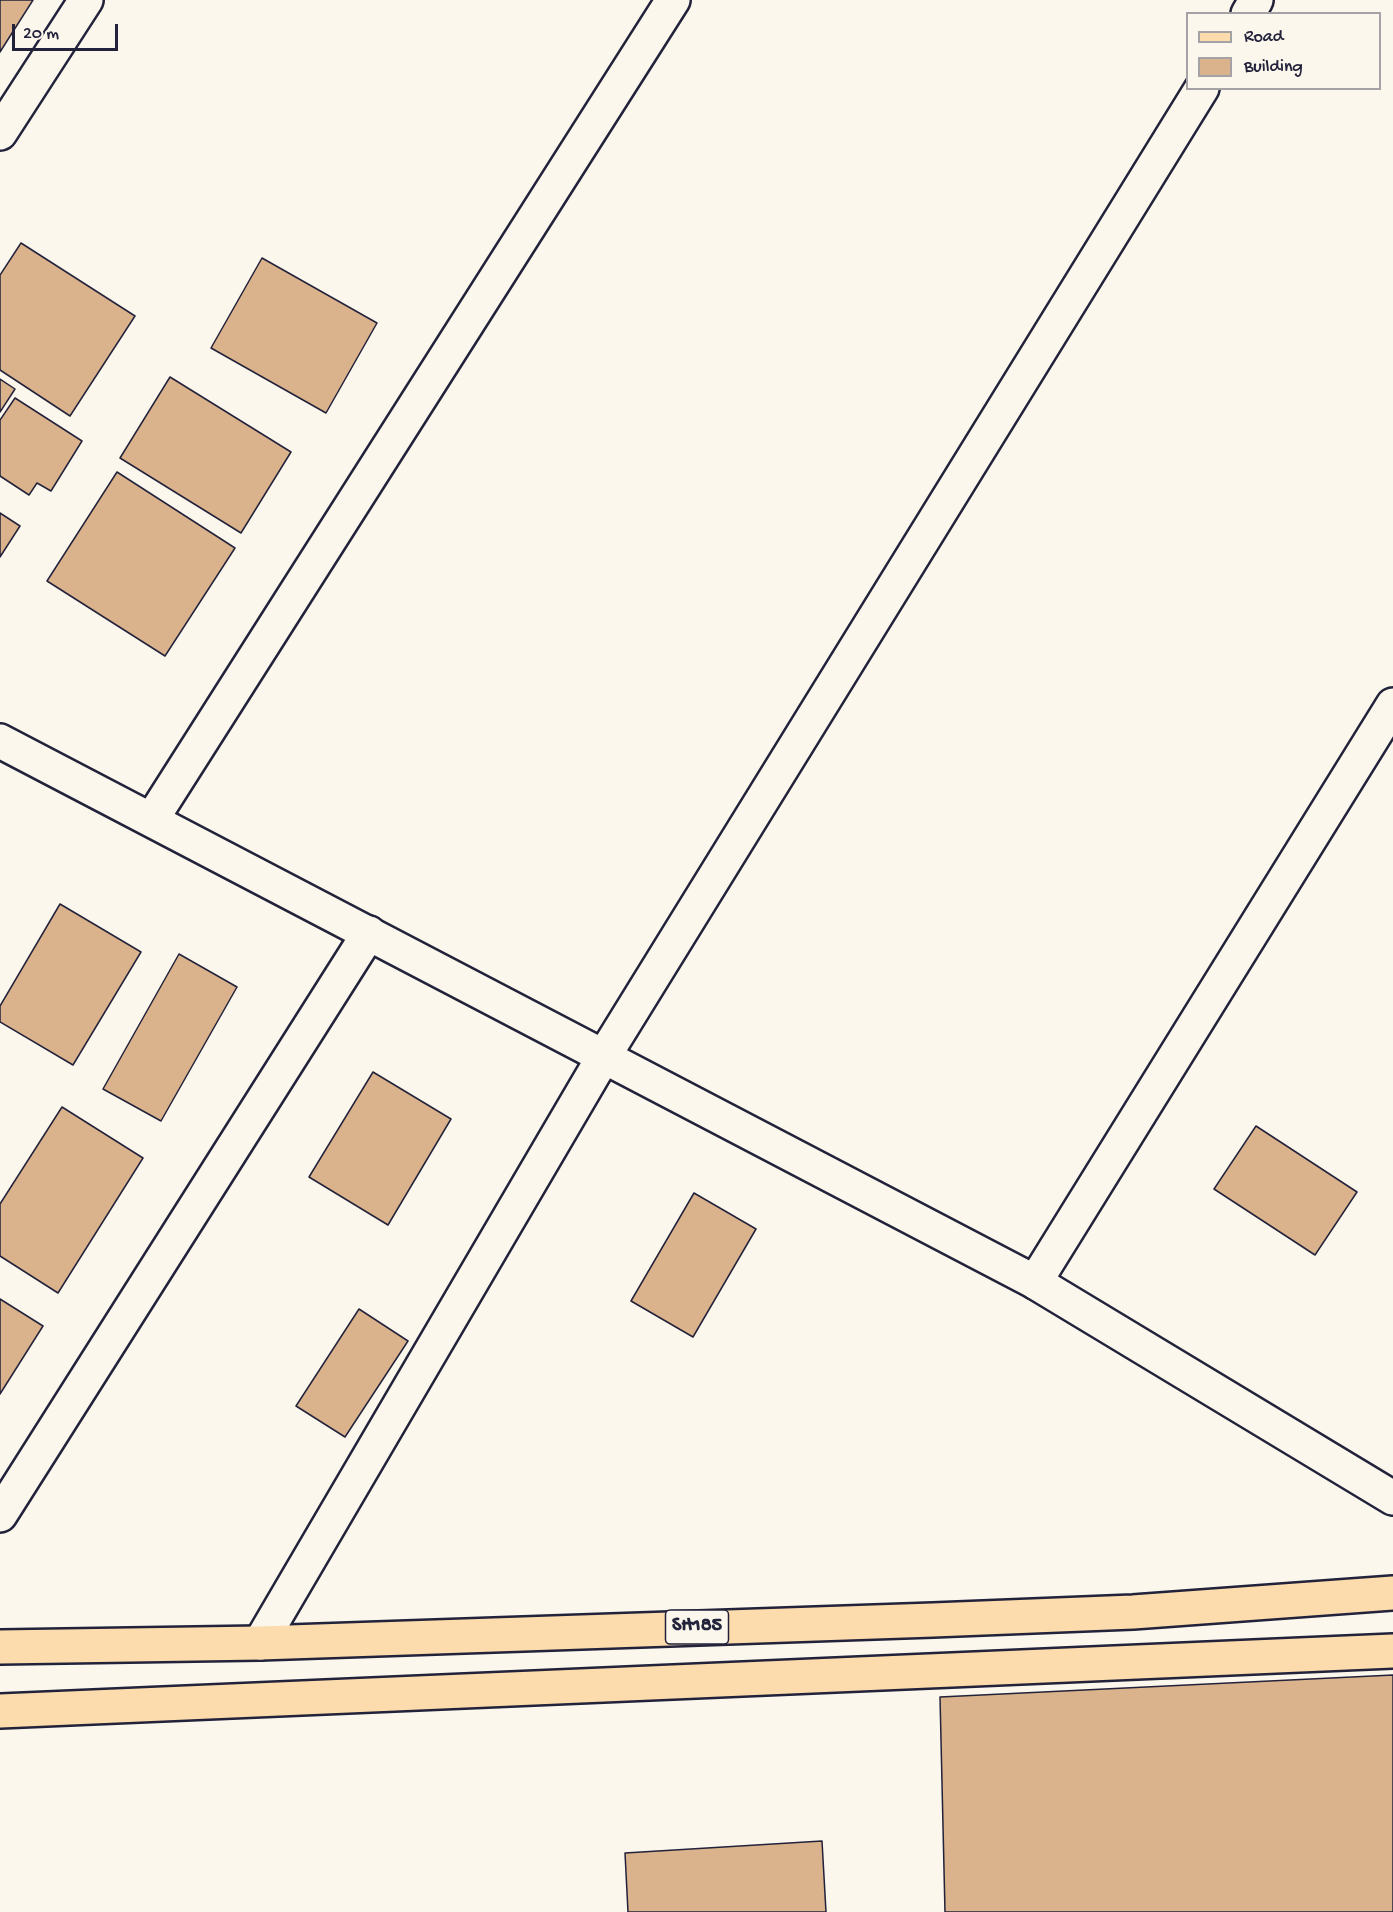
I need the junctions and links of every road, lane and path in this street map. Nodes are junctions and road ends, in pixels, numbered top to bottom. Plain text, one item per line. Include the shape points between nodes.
1 (86, 0) edge
2 (673, 0) edge
3 (1201, 90) edge
4 (0, 133) edge
5 (1393, 705) edge
6 (0, 741) edge
7 (152, 819) junction
8 (369, 933) junction
9 (604, 1056) junction
10 (1035, 1282) junction
11 (1393, 1498) edge
12 (0, 1515) edge
13 (1393, 1593) edge
14 (260, 1643) junction
15 (0, 1647) edge
16 (1393, 1651) edge
17 (0, 1711) edge

1 - 4 street
2 - 7 street
3 - 9 street
5 - 10 street
6 - 7 street
7 - 8 street
8 - 9 street
8 - 12 street
9 - 10 street
9 - 14 street
10 - 11 street
13 - 14 main road, SH185 via 1133,1612
14 - 15 main road, SH185
16 - 17 main road

